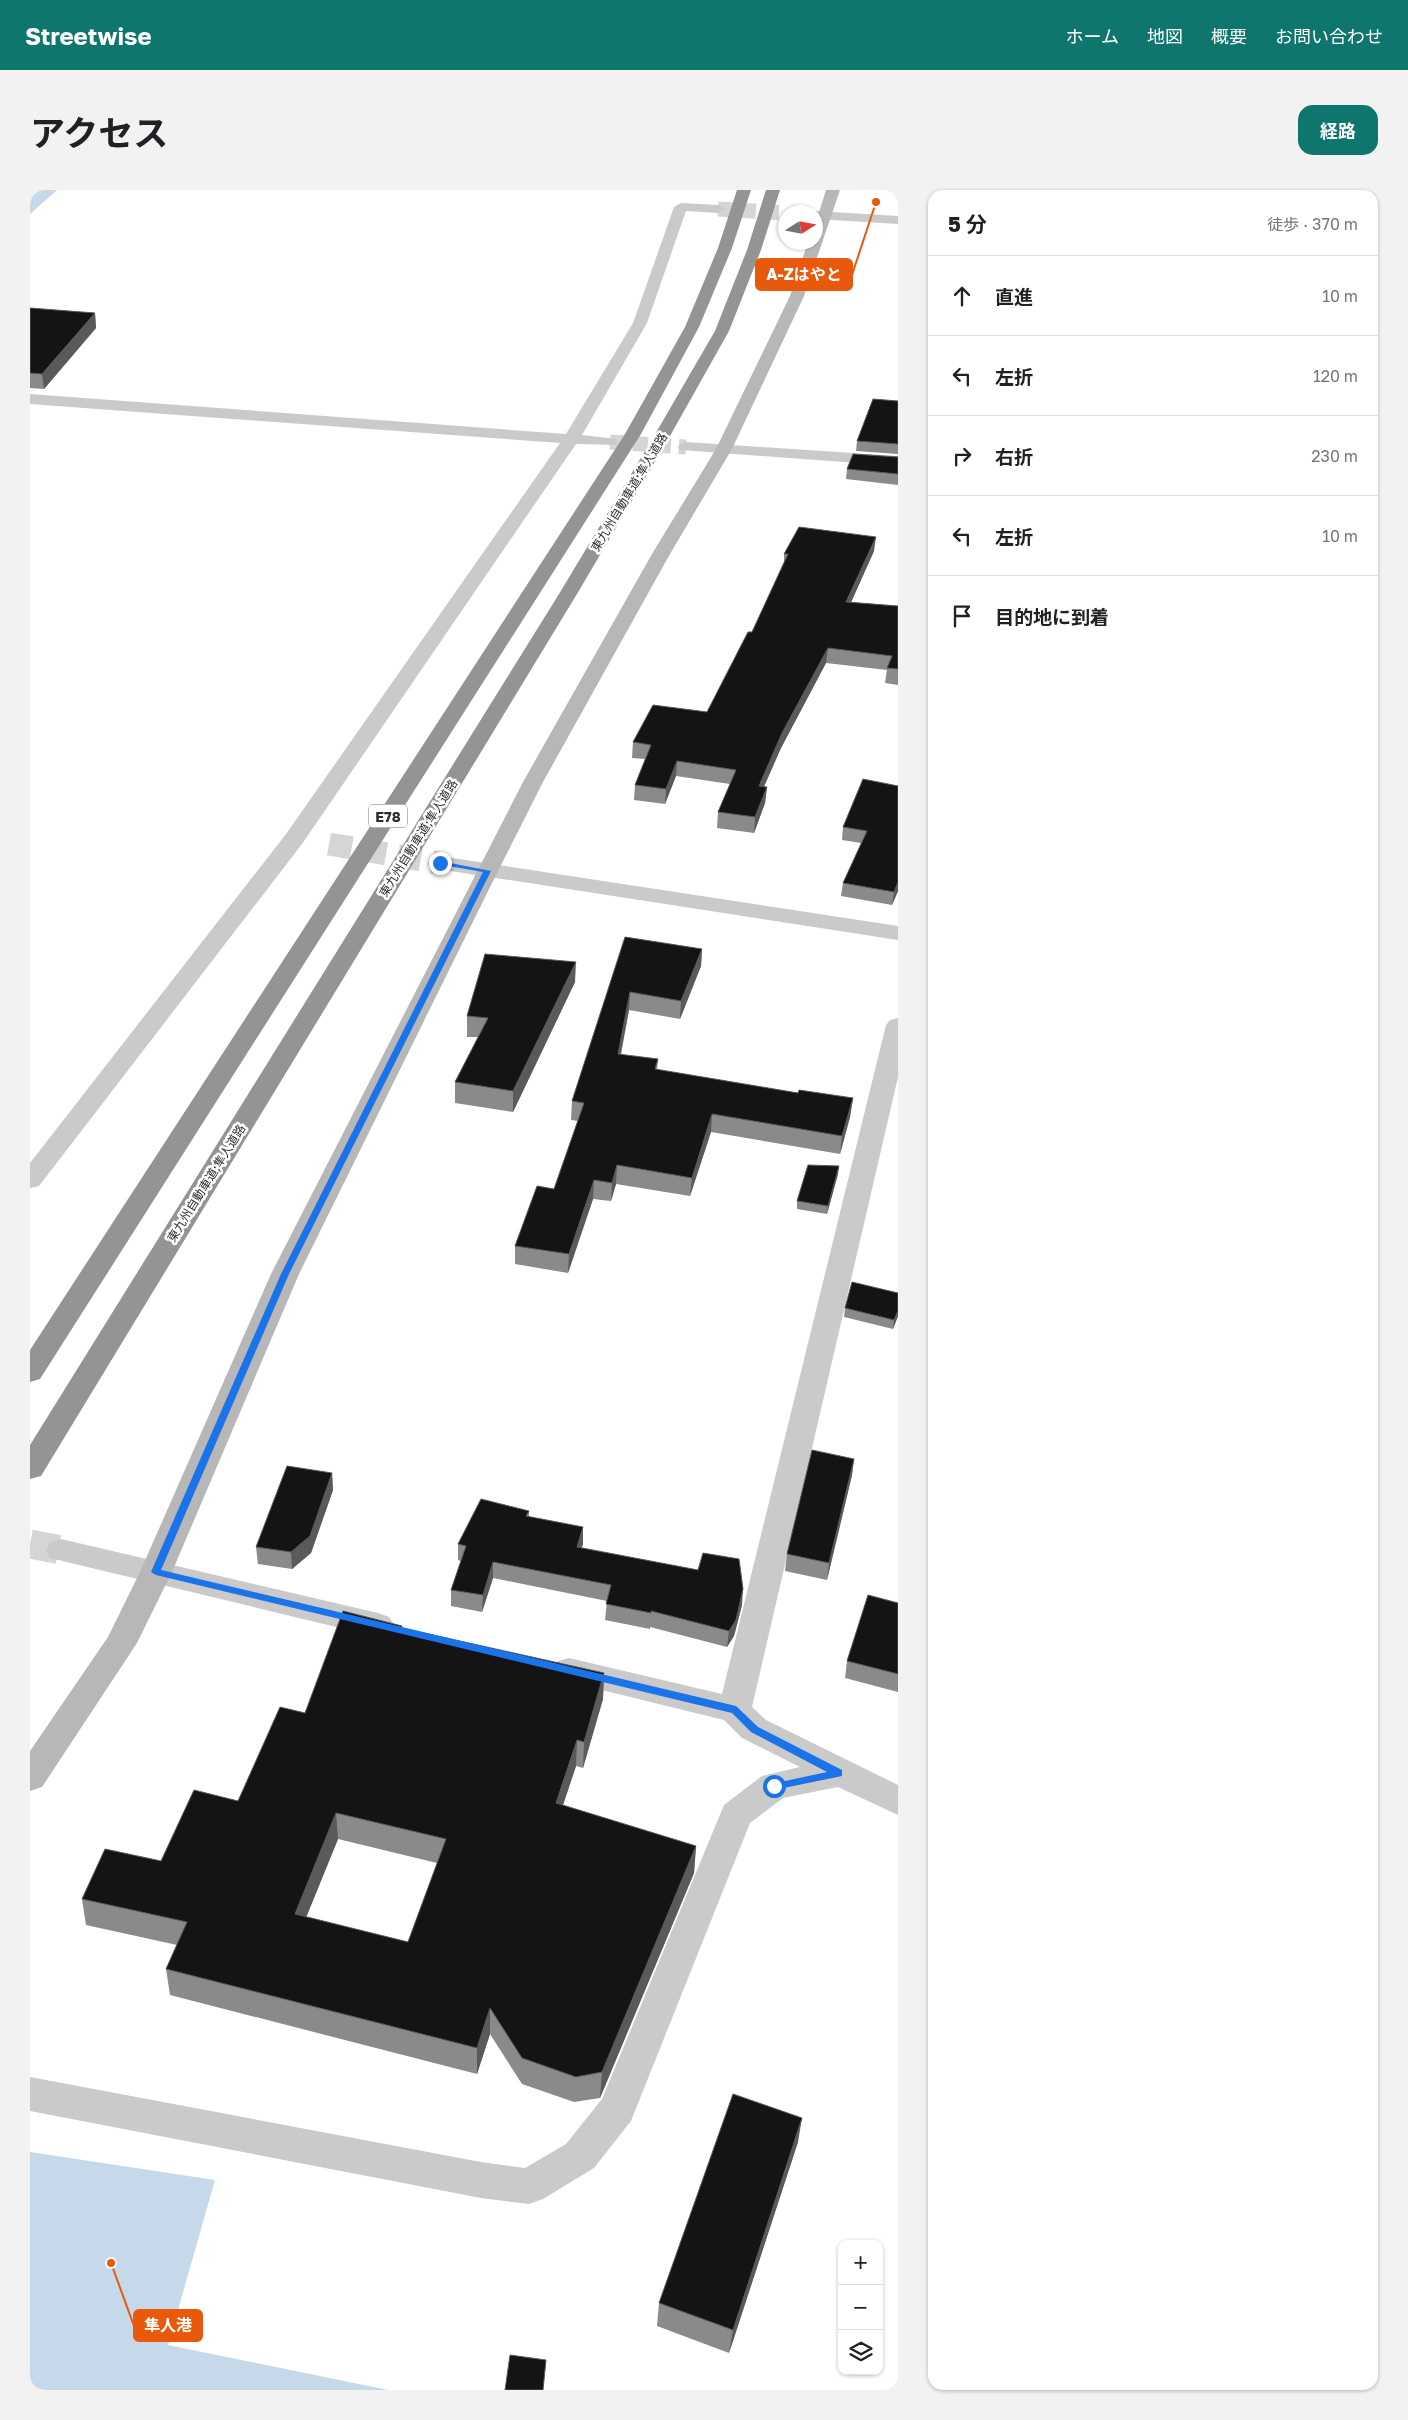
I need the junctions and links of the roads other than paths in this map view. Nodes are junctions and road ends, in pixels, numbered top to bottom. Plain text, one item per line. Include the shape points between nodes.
1 (744, 190) edge
2 (772, 190) edge
3 (833, 190) edge
4 (718, 209) tunnel mouth
5 (823, 212) edge
6 (823, 216) edge
7 (898, 220) edge
8 (811, 250) edge
9 (30, 398) edge
10 (571, 439) junction
11 (610, 442) tunnel mouth
12 (686, 447) tunnel mouth
13 (724, 449) junction
14 (898, 461) edge
15 (440, 863) tunnel mouth
16 (487, 871) junction
17 (898, 933) edge
18 (898, 1025) edge
19 (30, 1180) edge
20 (30, 1372) edge
21 (30, 1469) edge
22 (61, 1550) tunnel mouth
23 (156, 1572) junction
24 (407, 1632) edge
25 (542, 1664) edge
26 (736, 1710) junction
27 (839, 1773) junction
28 (30, 1778) edge
29 (898, 1801) edge
30 (30, 2094) edge

1 - 20 highway, 東九州自動車道;隼人道路 / E78 via 725,248 692,327 633,434
2 - 21 highway, 東九州自動車道;隼人道路 / E78 via 754,250 722,331 662,436
3 - 5 street
4 - 10 street via 682,207 640,323
6 - 7 street
8 - 13 street via 797,296
9 - 10 street
10 - 11 street
10 - 19 street via 294,839
12 - 13 street
13 - 14 street
13 - 16 street via 533,782
15 - 16 street
16 - 17 street
16 - 23 street via 285,1274
18 - 26 street
22 - 23 street
23 - 24 street
23 - 28 street via 121,1643
25 - 26 street
26 - 27 street via 754,1729
27 - 29 street
27 - 30 street via 774,1786 736,1815 617,2109 580,2156 529,2186 481,2180

